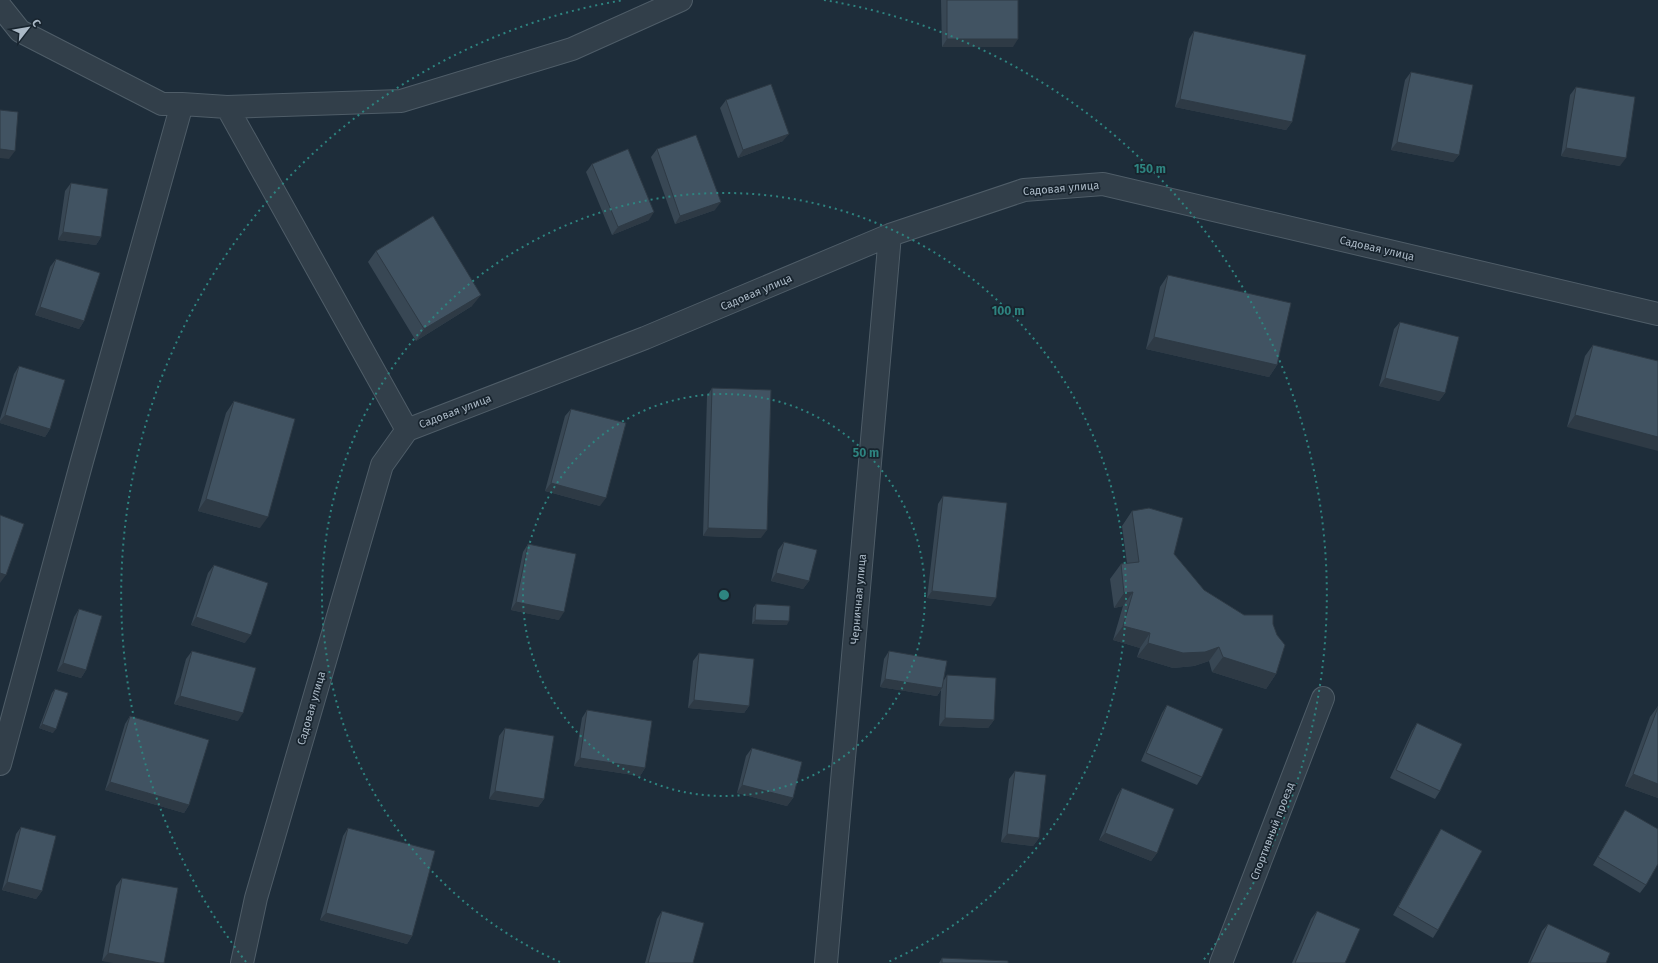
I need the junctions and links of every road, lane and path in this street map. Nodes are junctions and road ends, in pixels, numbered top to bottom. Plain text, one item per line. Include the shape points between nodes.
1 (682, 0) edge
2 (0, 6) edge
3 (182, 104) junction
4 (226, 107) junction
5 (890, 235) junction
6 (1658, 314) edge
7 (407, 430) junction
8 (1324, 698) dead end
9 (0, 764) edge
10 (242, 963) edge
11 (826, 963) edge
12 (1221, 963) edge

1 - 4 street via 572,49 401,101
2 - 3 street via 20,31 162,104
3 - 4 street
3 - 9 street
4 - 7 street
5 - 6 street, Садовая улица via 1024,190 1103,184
5 - 7 street, Садовая улица via 645,338
5 - 11 street, Черничная улица
7 - 10 street, Садовая улица via 382,465 256,898
8 - 12 street, Спортивный проезд

